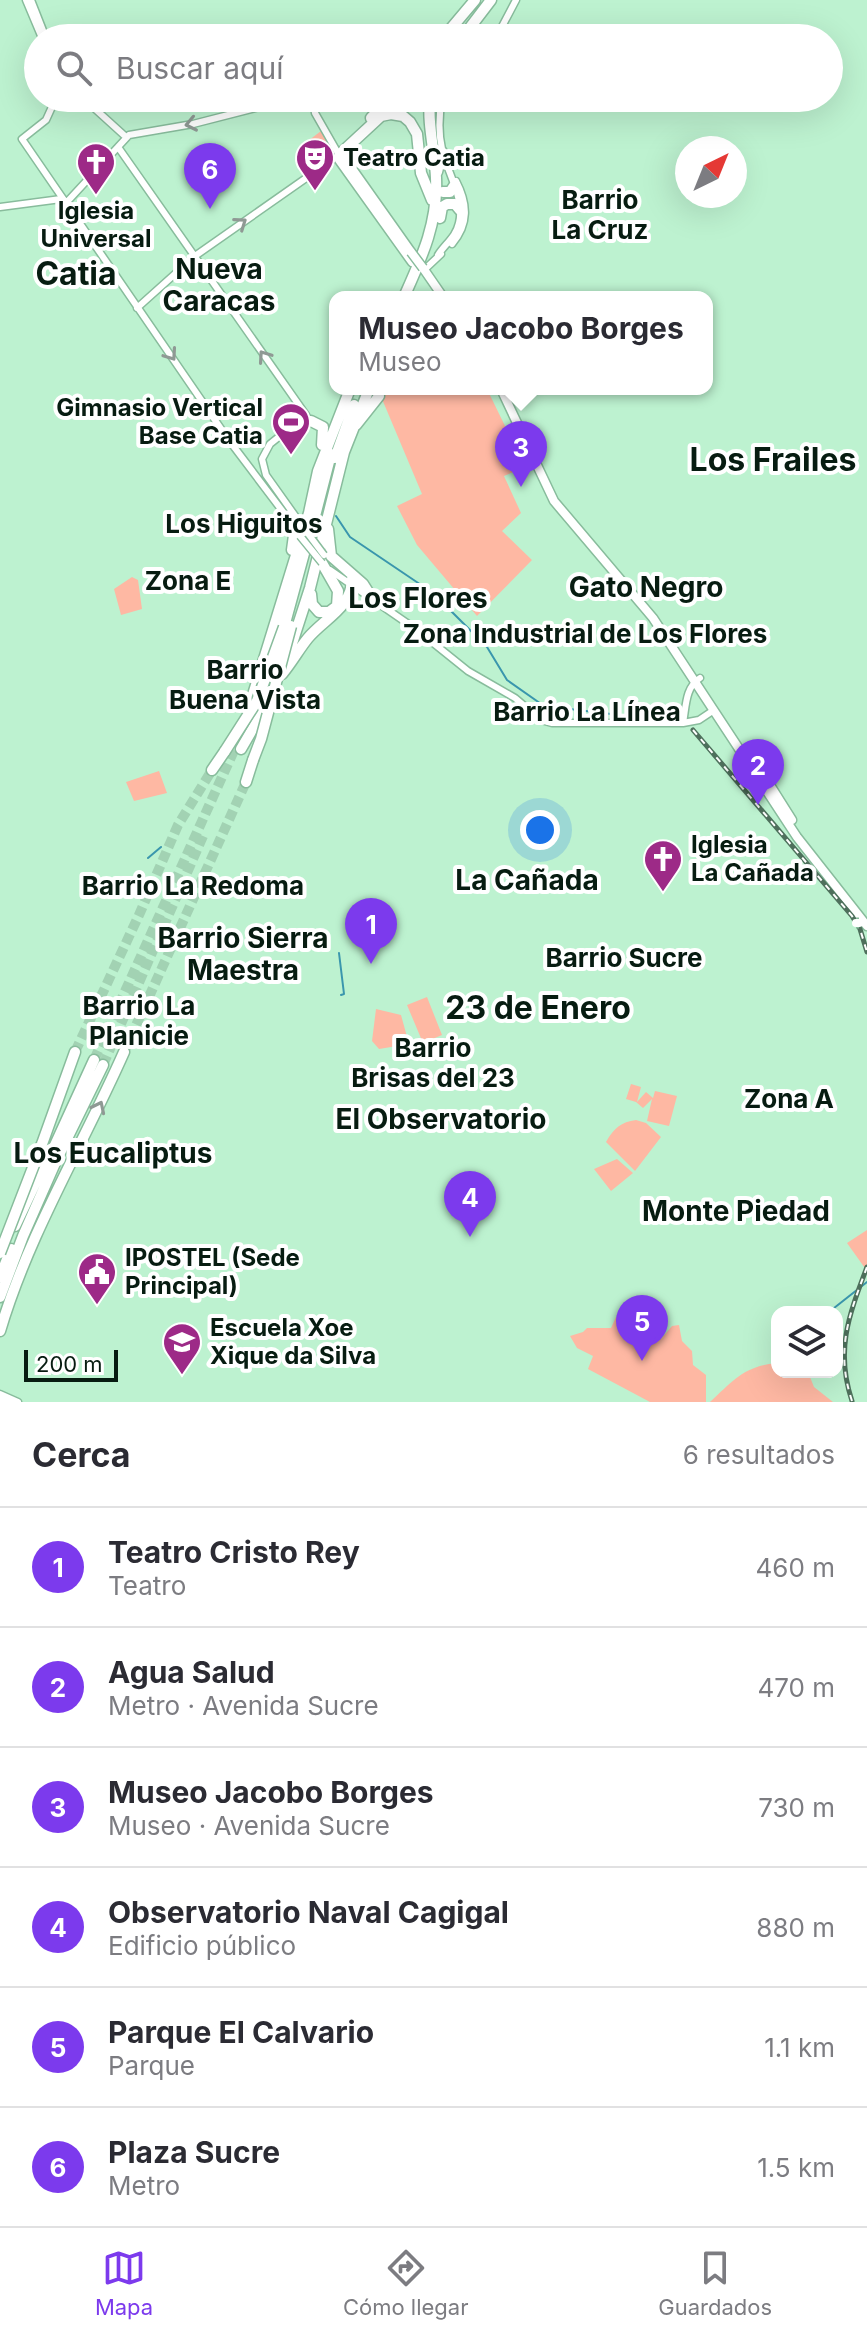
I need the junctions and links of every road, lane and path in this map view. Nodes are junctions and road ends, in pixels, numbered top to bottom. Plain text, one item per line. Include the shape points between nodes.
1 (28, 0) edge
2 (475, 0) edge
3 (483, 0) edge
4 (491, 0) edge
5 (516, 0) edge
6 (38, 24) edge
7 (455, 24) edge
8 (465, 24) edge
9 (473, 24) edge
10 (503, 24) edge
11 (50, 112) edge
12 (98, 112) edge
13 (234, 112) edge
14 (317, 112) edge
15 (378, 112) edge
16 (424, 112) edge
17 (428, 112) edge
18 (440, 112) edge
19 (126, 137) junction
20 (118, 147) junction
21 (442, 152) junction
22 (340, 154) junction
23 (450, 171) junction
24 (436, 176) junction
25 (454, 186) junction
26 (443, 192) junction
27 (432, 200) junction
28 (64, 201) junction
29 (0, 207) edge
30 (462, 208) junction
31 (425, 252) junction
32 (195, 256) junction
33 (418, 273) junction
34 (406, 291) edge
35 (413, 291) edge
36 (435, 291) edge
37 (137, 308) junction
38 (348, 395) edge
39 (356, 395) edge
40 (357, 395) edge
41 (366, 395) edge
42 (379, 395) edge
43 (504, 395) edge
44 (511, 395) edge
45 (303, 419) junction
46 (352, 429) junction
47 (318, 471) junction
48 (323, 483) junction
49 (310, 507) junction
50 (327, 515) junction
51 (299, 530) junction
52 (322, 557) junction
53 (313, 575) junction
54 (352, 583) junction
55 (299, 592) junction
56 (370, 597) junction
57 (346, 601) junction
58 (284, 624) junction
59 (282, 674) junction
60 (697, 680) junction
61 (714, 710) junction
62 (680, 721) junction
63 (212, 770) tunnel mouth
64 (246, 782) tunnel mouth
65 (867, 917) edge
66 (862, 925) edge
67 (75, 1052) tunnel mouth
68 (124, 1052) tunnel mouth
69 (60, 1134) junction
70 (2, 1241) dead end
71 (0, 1253) edge
72 (11, 1269) junction
73 (0, 1277) edge
74 (0, 1297) edge
75 (0, 1307) edge
76 (0, 1331) edge
77 (0, 1397) edge
78 (7, 1402) edge
79 (18, 1402) edge

1 - 6 street
2 - 7 highway
3 - 8 highway
4 - 9 highway
5 - 10 street
11 - 28 street via 22,139
12 - 19 street
13 -> 19 street
14 - 22 street
15 - 22 highway
16 - 27 highway
17 - 24 highway
18 - 21 street
19 - 20 street
20 - 28 street
20 - 32 street
21 - 23 street
21 - 24 highway
22 - 27 highway via 381,116 403,116 417,134 421,173
32 -> 22 street
22 - 33 main road, bridge via 339,160 412,257
23 - 25 street
23 - 30 street via 463,195
24 - 26 highway
24 - 31 highway via 435,217
25 - 26 highway
25 - 30 street
26 - 30 highway
27 - 33 highway
28 - 29 street
28 - 37 street
30 - 31 highway via 453,203 442,207
30 - 33 street via 461,234
31 - 33 highway
32 - 37 street
45 -> 32 street
33 - 34 highway
33 - 35 highway
33 - 36 main road
37 -> 51 street
38 - 47 highway
39 - 48 highway via 342,420
40 - 55 highway
41 - 46 highway
42 - 46 highway
43 - 60 main road via 554,501 653,618
44 - 60 main road via 557,497 658,615
45 - 47 highway via 324,430
45 - 51 street via 268,447 262,463
46 - 50 highway
47 - 49 highway
48 - 49 highway
48 - 58 highway
49 - 58 highway
50 - 52 highway
50 - 56 highway via 330,554
51 - 52 street, bridge
51 - 58 highway
52 - 53 highway
52 - 53 highway via 338,591 332,611 319,612 312,604
52 - 54 street
52 - 55 highway
53 - 59 highway
54 - 56 street
54 - 57 highway
55 - 58 highway
56 - 57 highway
56 - 62 street via 544,721
57 - 59 highway via 310,635
58 - 59 highway via 239,748
58 - 63 highway, bridge via 257,701
58 - 64 highway, bridge via 261,739
60 - 61 main road
60 - 62 street
60 - 65 main road via 801,833
61 - 62 street via 699,720
61 - 66 main road
67 - 71 highway, bridge
76 -> 68 highway via 50,1204
69 - 70 highway via 15,1227
69 - 72 highway via 98,1062
69 - 73 highway
72 - 74 highway
72 - 75 highway
77 - 78 street
77 - 79 street

